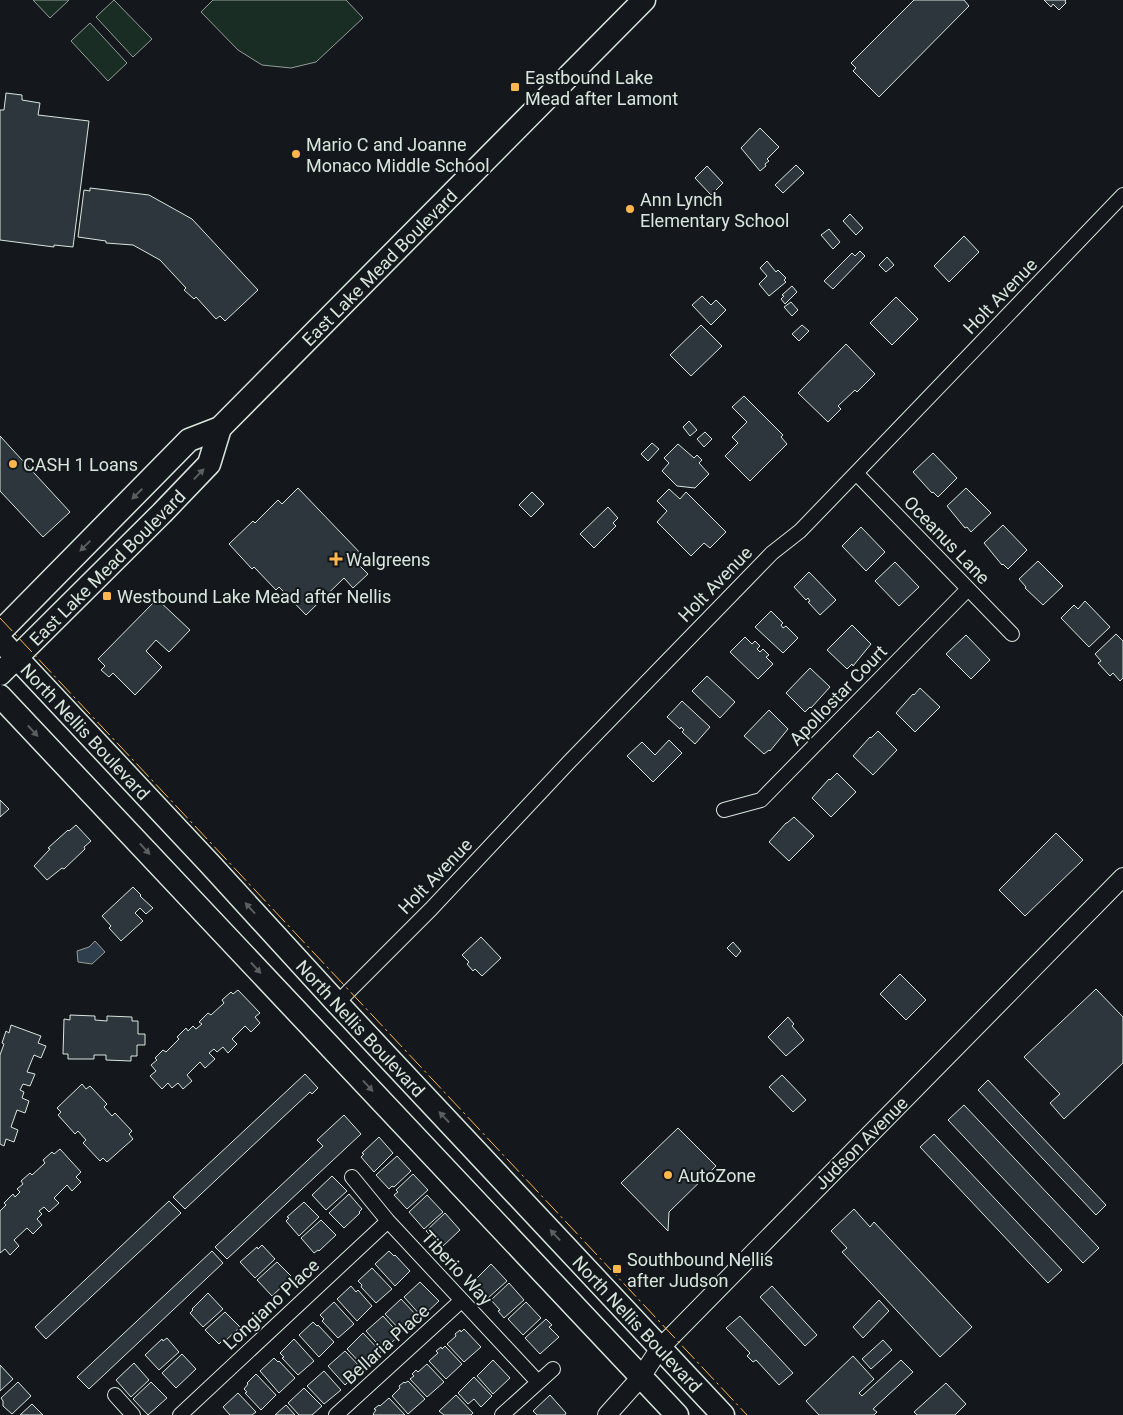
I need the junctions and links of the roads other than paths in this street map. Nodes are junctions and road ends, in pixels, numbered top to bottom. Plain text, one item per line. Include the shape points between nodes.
1 (644, 0) edge
2 (1123, 195) edge
3 (220, 428) junction
4 (856, 473) junction
5 (968, 588) junction
6 (0, 632) edge
7 (1012, 634) dead end
8 (0, 640) edge
9 (17, 658) junction
10 (0, 674) edge
11 (0, 696) edge
12 (724, 810) dead end
13 (1123, 877) edge
14 (337, 1003) junction
15 (352, 1177) dead end
16 (388, 1221) junction
17 (461, 1301) junction
18 (660, 1348) junction
19 (553, 1369) dead end
20 (641, 1377) junction
21 (538, 1382) junction
22 (115, 1395) dead end
23 (133, 1415) edge
24 (180, 1415) edge
25 (336, 1415) edge
26 (502, 1415) edge
27 (607, 1415) edge
28 (677, 1415) edge
29 (723, 1415) edge

1 - 3 main road, East Lake Mead Boulevard
2 - 4 street, Holt Avenue
3 -> 6 main road, East Lake Mead Boulevard via 189,440
9 -> 3 main road, East Lake Mead Boulevard via 209,464
4 - 5 street, Oceanus Lane
4 - 14 street, Holt Avenue via 800,531 772,553
5 - 7 street, Oceanus Lane
5 - 12 street, Apollostar Court via 761,800
8 - 9 main road, North Nellis Boulevard
9 - 10 main road, East Lake Mead Boulevard
14 -> 9 main road, North Nellis Boulevard
11 -> 20 main road, North Nellis Boulevard
13 - 18 street, Judson Avenue
18 -> 14 main road, North Nellis Boulevard
15 - 16 street, Tiberio Way
16 - 17 street, Tiberio Way
16 - 24 street, Longiano Place
17 - 21 street, Tiberio Way
17 - 25 street, Bellaria Place
18 - 20 street, Judson Avenue
18 - 29 main road, North Nellis Boulevard
19 - 21 street
20 - 27 street, Judson Avenue
20 - 28 main road, North Nellis Boulevard
21 - 26 street
22 - 23 street

